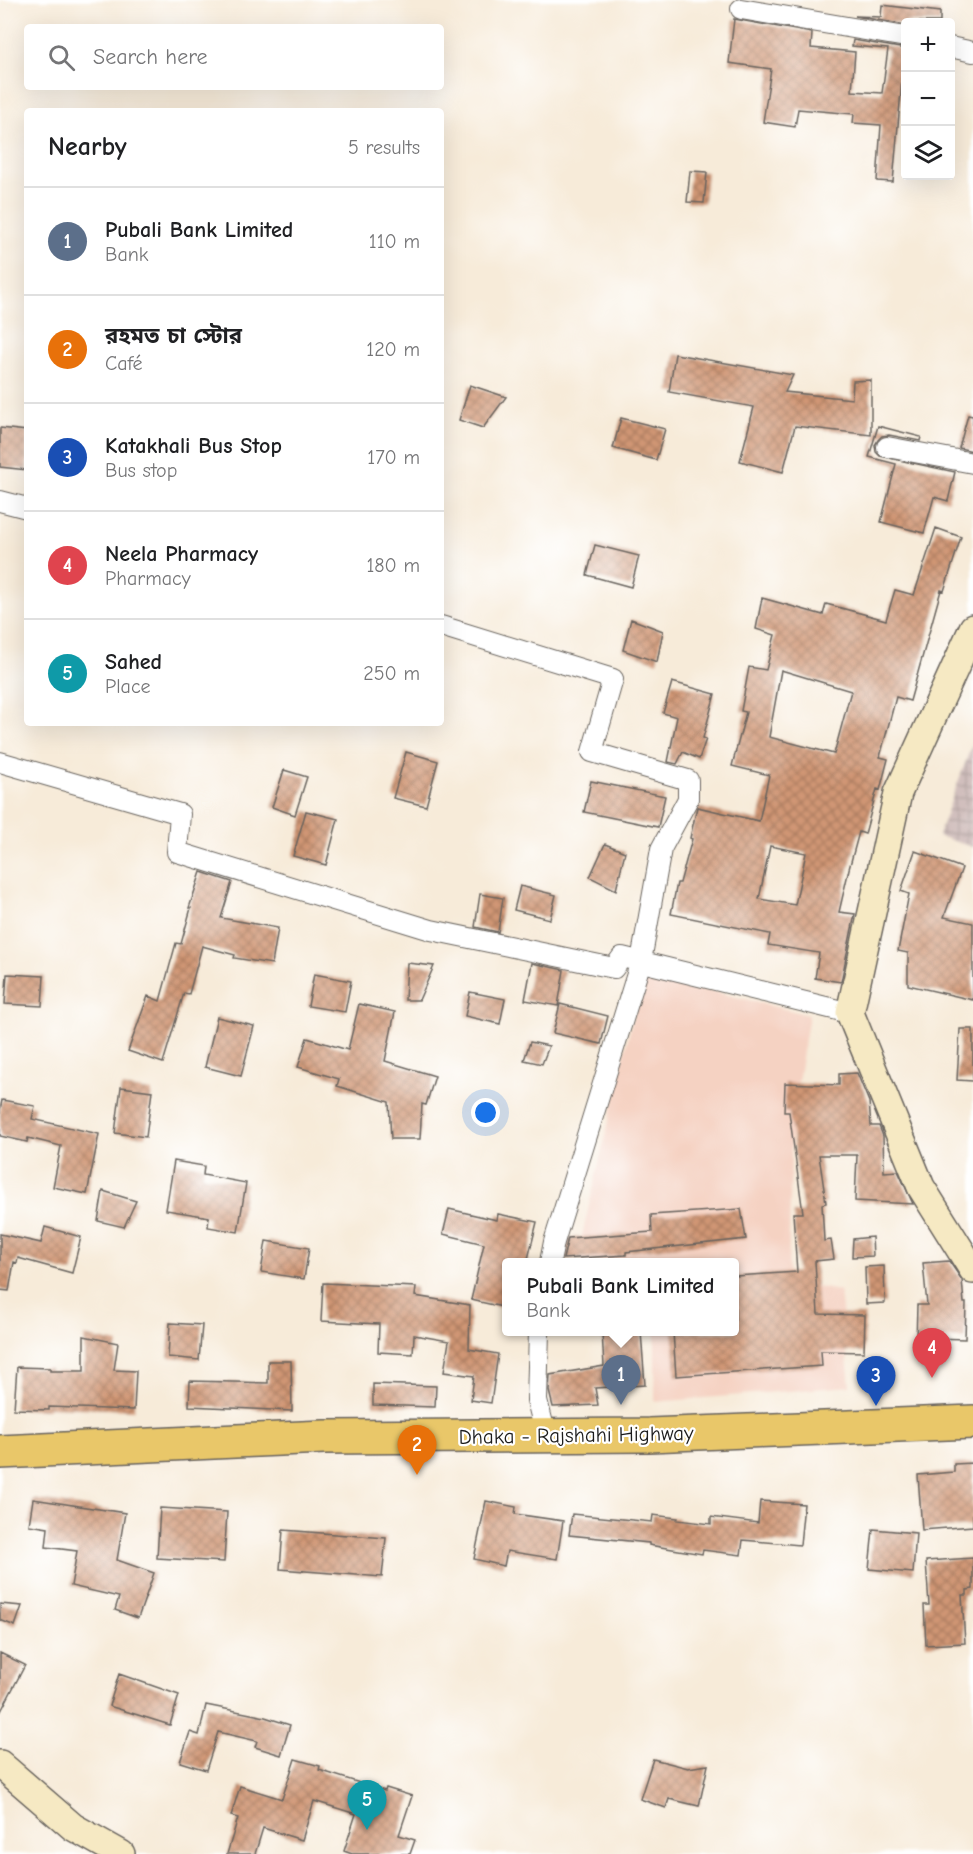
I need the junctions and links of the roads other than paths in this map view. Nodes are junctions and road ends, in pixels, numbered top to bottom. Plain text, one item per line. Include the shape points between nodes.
1 (741, 9) dead end
2 (901, 37) edge
3 (955, 48) edge
4 (973, 52) edge
5 (887, 447) dead end
6 (973, 463) edge
7 (0, 501) edge
8 (24, 507) edge
9 (444, 627) edge
10 (973, 628) edge
11 (0, 762) edge
12 (641, 961) junction
13 (850, 1013) junction
14 (551, 1258) edge
15 (973, 1270) edge
16 (539, 1336) edge
17 (973, 1422) edge
18 (546, 1436) junction
19 (0, 1452) edge
20 (0, 1764) edge
21 (121, 1854) edge

1 - 2 street
3 - 4 street
5 - 6 street
7 - 8 street
9 - 12 street via 613,678 592,752 688,780 688,799 660,849
10 - 13 street via 898,793
11 - 12 street via 180,814 177,852 431,930 614,968 622,957
12 - 13 street
12 - 14 street
13 - 15 street via 921,1186
16 - 18 street via 537,1400
17 - 18 highway, Dhaka - Rajshahi Highway
18 - 19 highway, Dhaka - Rajshahi Highway via 324,1437
20 - 21 street via 73,1827

